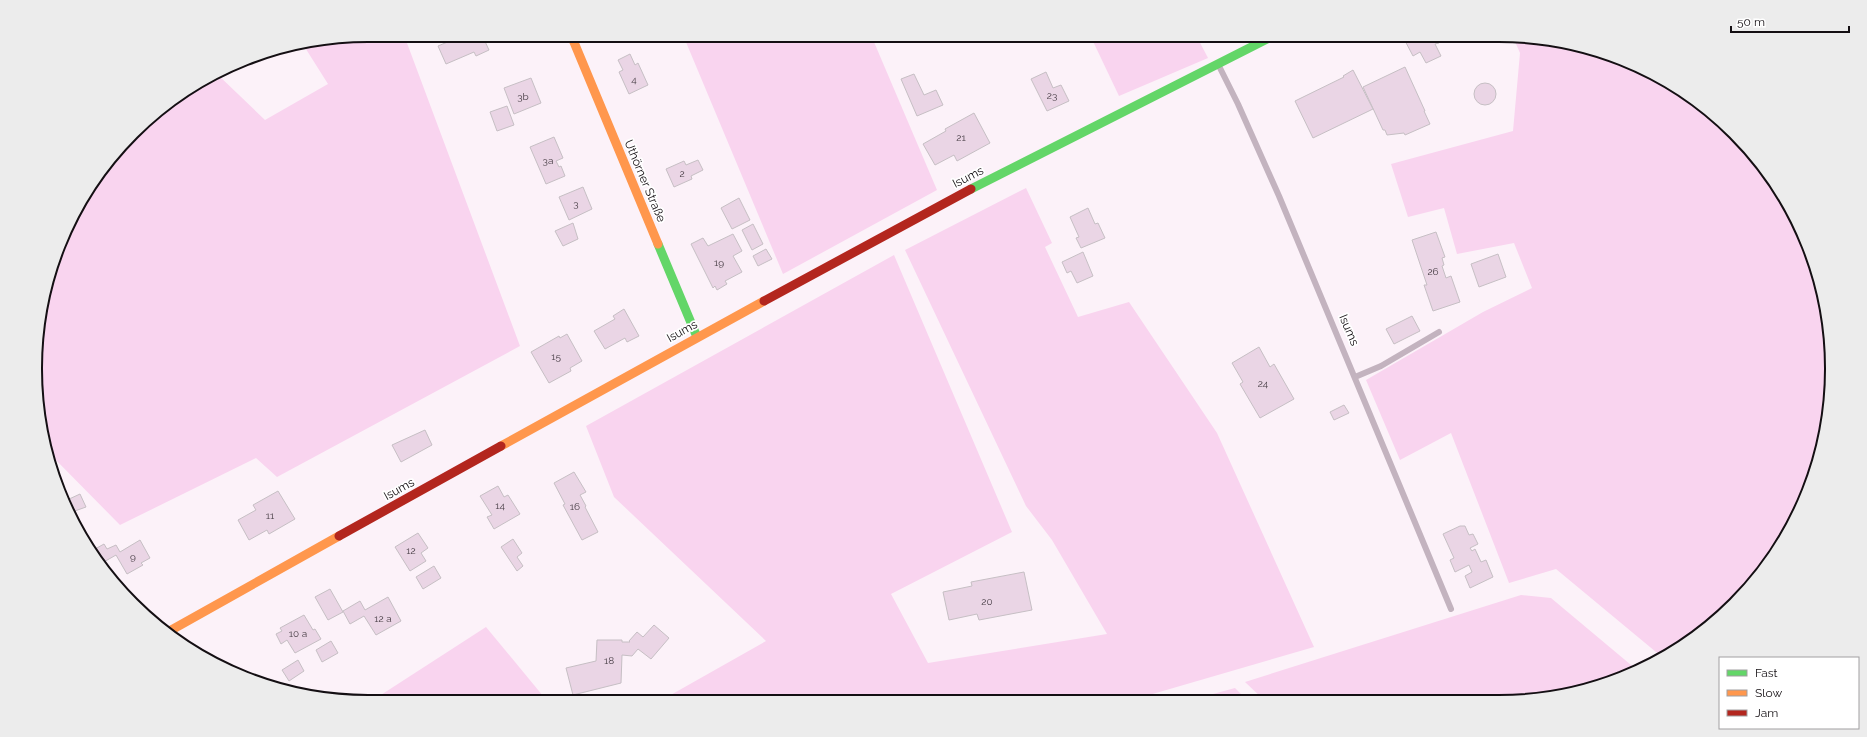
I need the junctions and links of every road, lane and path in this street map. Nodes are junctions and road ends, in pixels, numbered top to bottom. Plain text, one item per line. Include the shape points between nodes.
1 (574, 42) edge
2 (1261, 42) edge
3 (1217, 64) junction
4 (1439, 332) dead end
5 (697, 337) junction
6 (1355, 378) junction
7 (1451, 609) dead end
8 (172, 630) edge

1 - 5 main road, Uthörner Straße
2 - 3 main road, Isums
3 - 5 main road, Isums via 941,204
3 - 6 lane, Isums via 1276,189
4 - 6 lane
5 - 8 main road, Isums
6 - 7 lane, Isums

